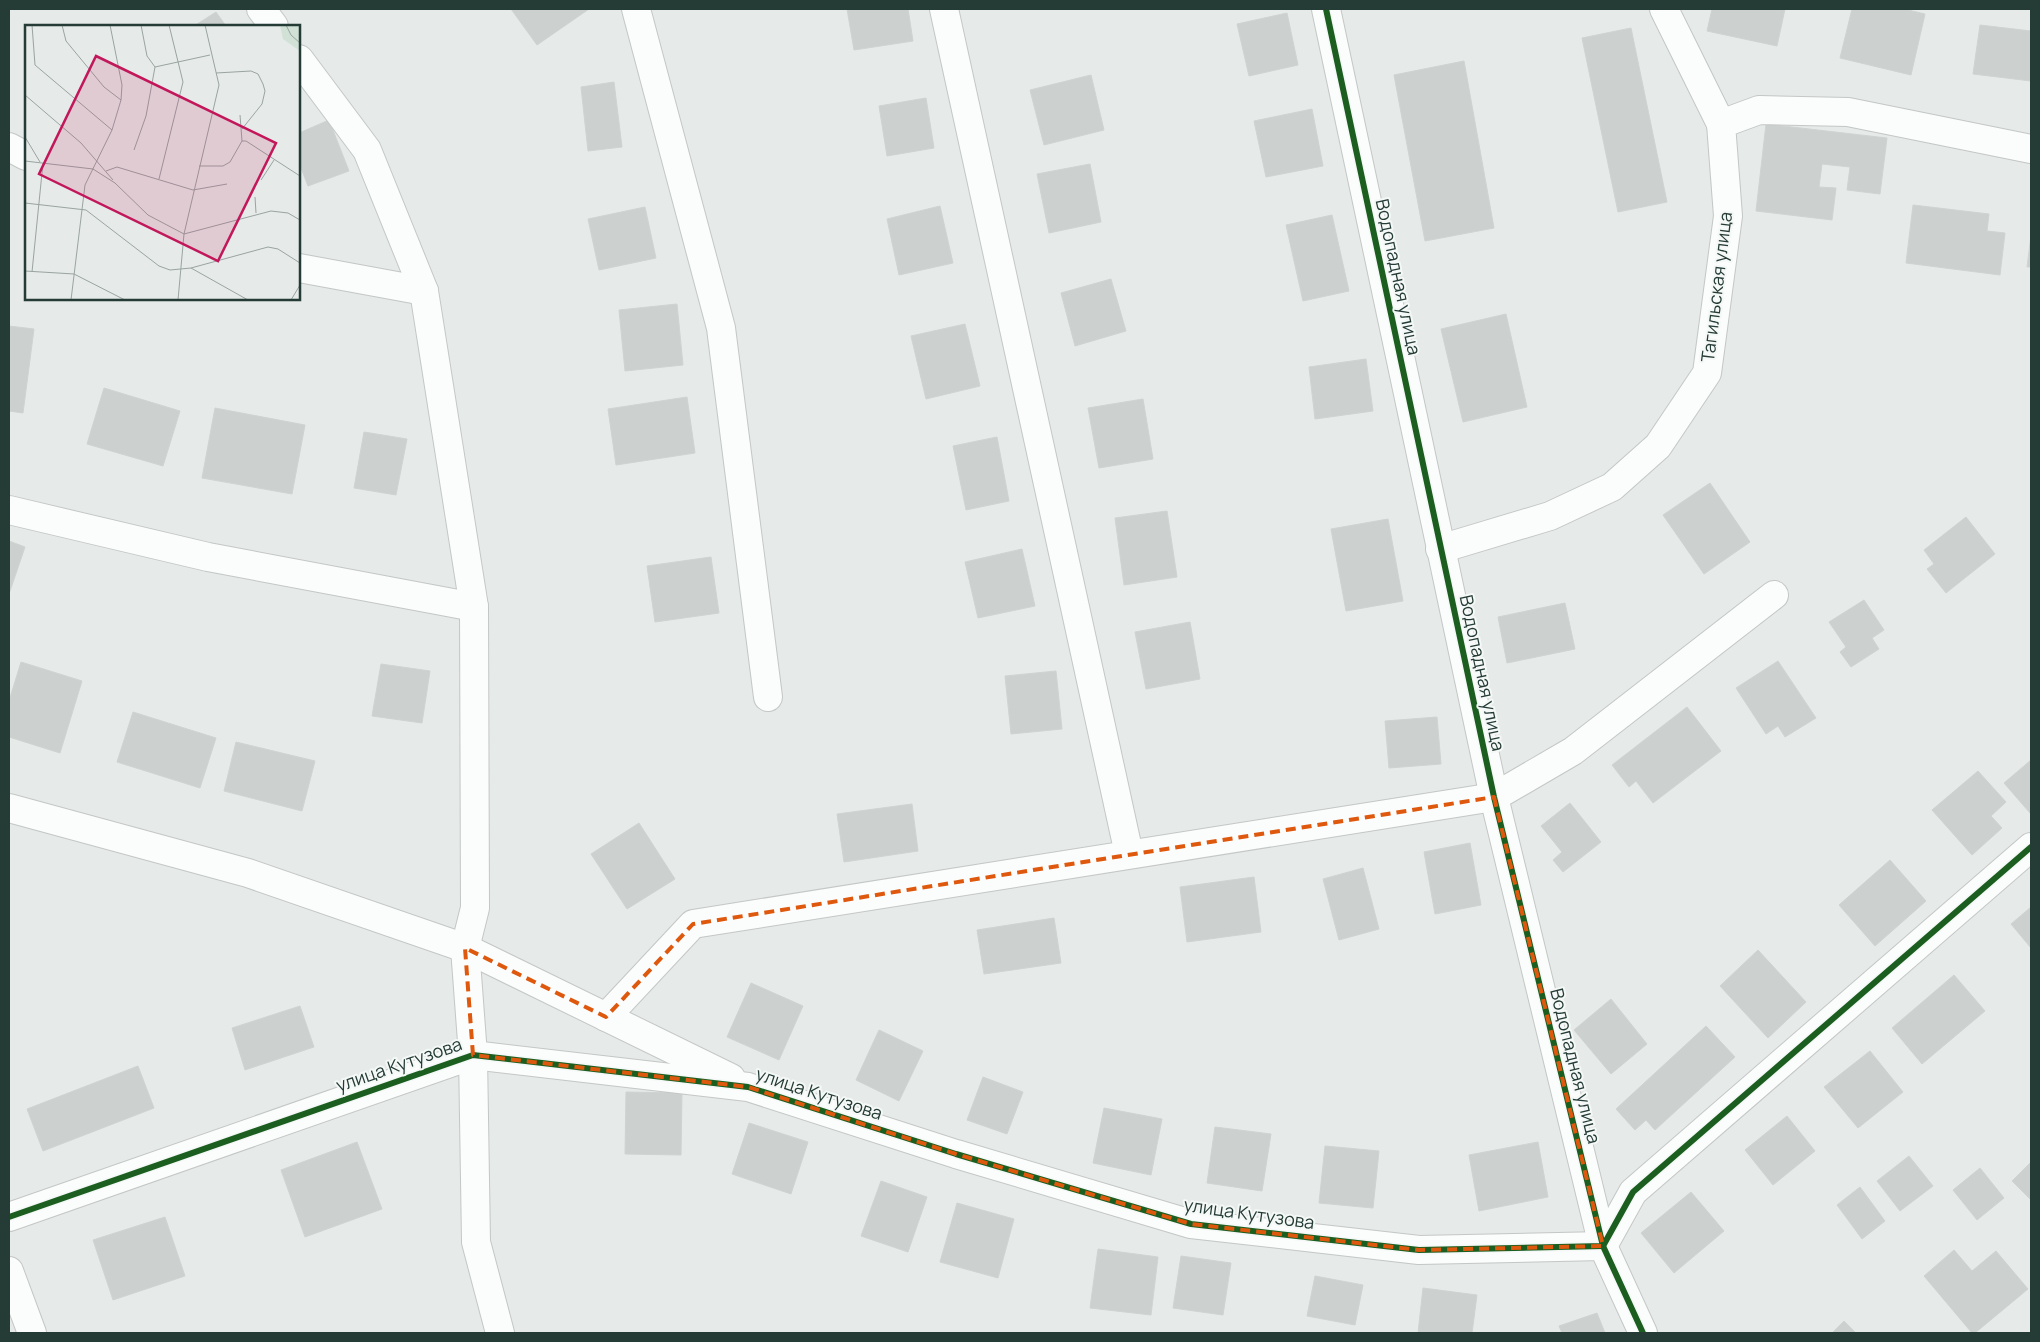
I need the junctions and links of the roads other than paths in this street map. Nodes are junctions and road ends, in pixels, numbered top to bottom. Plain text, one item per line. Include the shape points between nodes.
1 (261, 9) edge
2 (636, 9) edge
3 (944, 9) edge
4 (1326, 9) edge
5 (1666, 11) edge
6 (273, 25) edge
7 (300, 61) edge
8 (1722, 124) junction
9 (9, 147) edge
10 (2031, 149) edge
11 (25, 155) edge
12 (300, 268) edge
13 (424, 291) junction
14 (9, 510) edge
15 (1440, 549) junction
16 (1774, 595) dead end
17 (474, 608) junction
18 (768, 698) dead end
19 (1494, 797) junction
20 (9, 808) edge
21 (2031, 847) edge
22 (1129, 854) junction
23 (465, 948) junction
24 (606, 1017) junction
25 (473, 1055) junction
26 (748, 1086) junction
27 (9, 1218) edge
28 (1603, 1246) junction
29 (9, 1271) edge
30 (32, 1333) edge
31 (500, 1333) edge
32 (1643, 1333) edge

1 - 6 street
2 - 18 street via 721,328
3 - 22 street
4 - 15 street, Водопадная улица
5 - 8 street
7 - 13 street via 367,150
8 - 10 street via 1759,110 1848,112
8 - 15 street, Тагильская улица via 1728,216 1707,373 1658,446 1612,487 1550,516
9 - 11 street
12 - 13 street
13 - 17 street
14 - 17 street via 208,556
15 - 19 street, Водопадная улица
16 - 19 street via 1573,751
17 - 23 street via 475,908
19 - 22 street
19 - 28 street, Водопадная улица
20 - 23 street via 248,873
21 - 28 street via 1633,1192
22 - 24 street via 693,924
23 - 24 street
23 - 25 street
24 - 26 street
25 - 26 street, улица Кутузова
25 - 27 street, улица Кутузова
25 - 31 street via 476,1242
26 - 28 street, улица Кутузова via 956,1154 1191,1224 1419,1250
28 - 32 street, Водопадная улица
29 - 30 street

